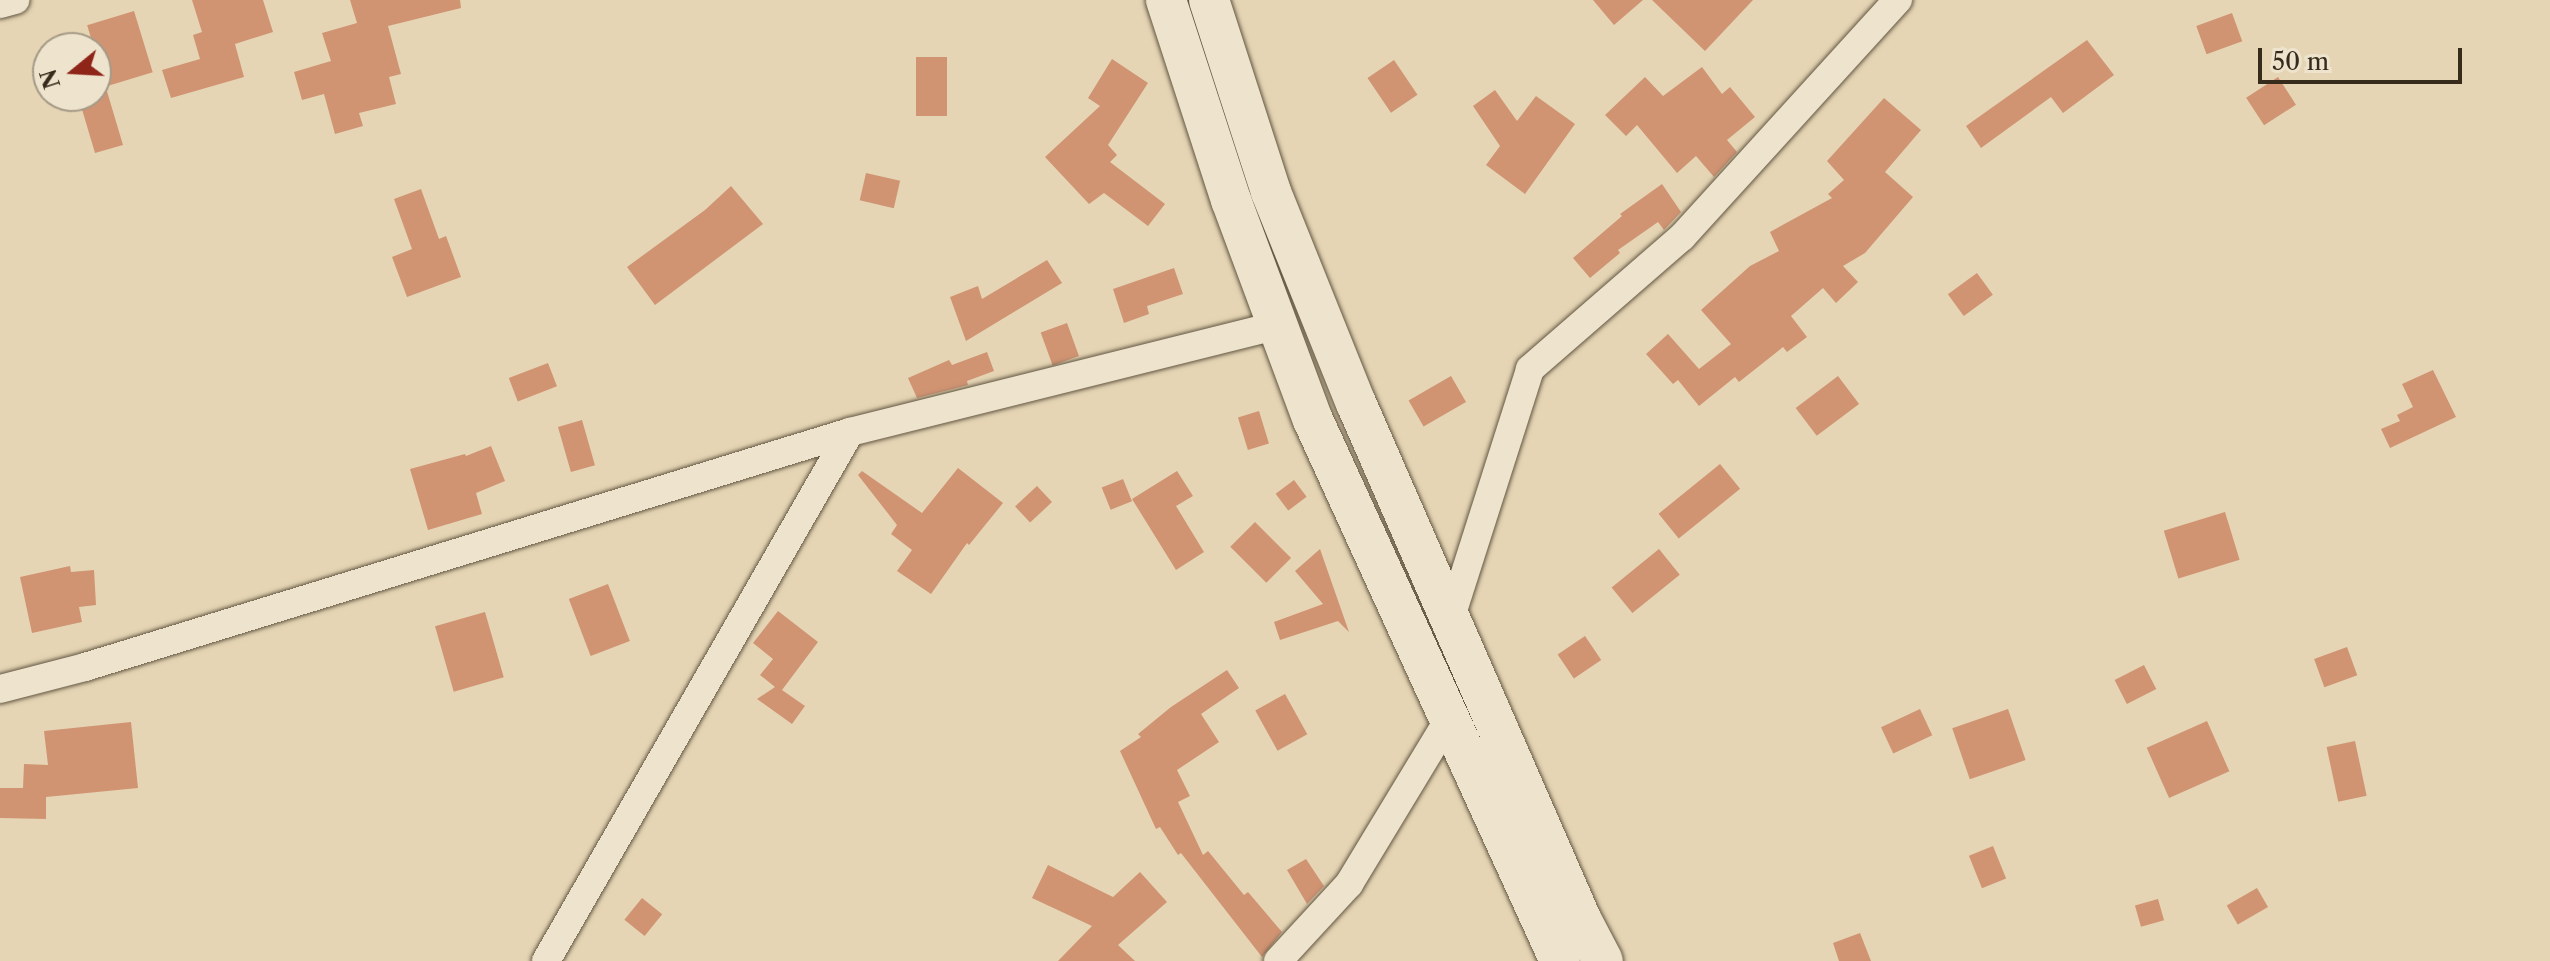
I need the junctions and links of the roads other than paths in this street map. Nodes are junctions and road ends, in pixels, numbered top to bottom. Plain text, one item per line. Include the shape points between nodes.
1 (1166, 0) edge
2 (1209, 0) edge
3 (1898, 0) edge
4 (1278, 325) junction
5 (850, 432) junction
6 (1451, 617) junction
7 (0, 689) edge
8 (1450, 717) junction
9 (546, 961) edge
10 (1278, 961) edge
11 (1560, 961) edge
12 (1603, 961) edge

1 - 4 main road
2 - 6 main road via 1271,192 1356,403
3 - 6 street via 1682,237 1530,369
4 - 5 street
4 - 8 main road via 1313,420
5 - 7 street
5 - 9 street
6 - 12 main road
8 - 10 street via 1349,884
8 - 11 main road

